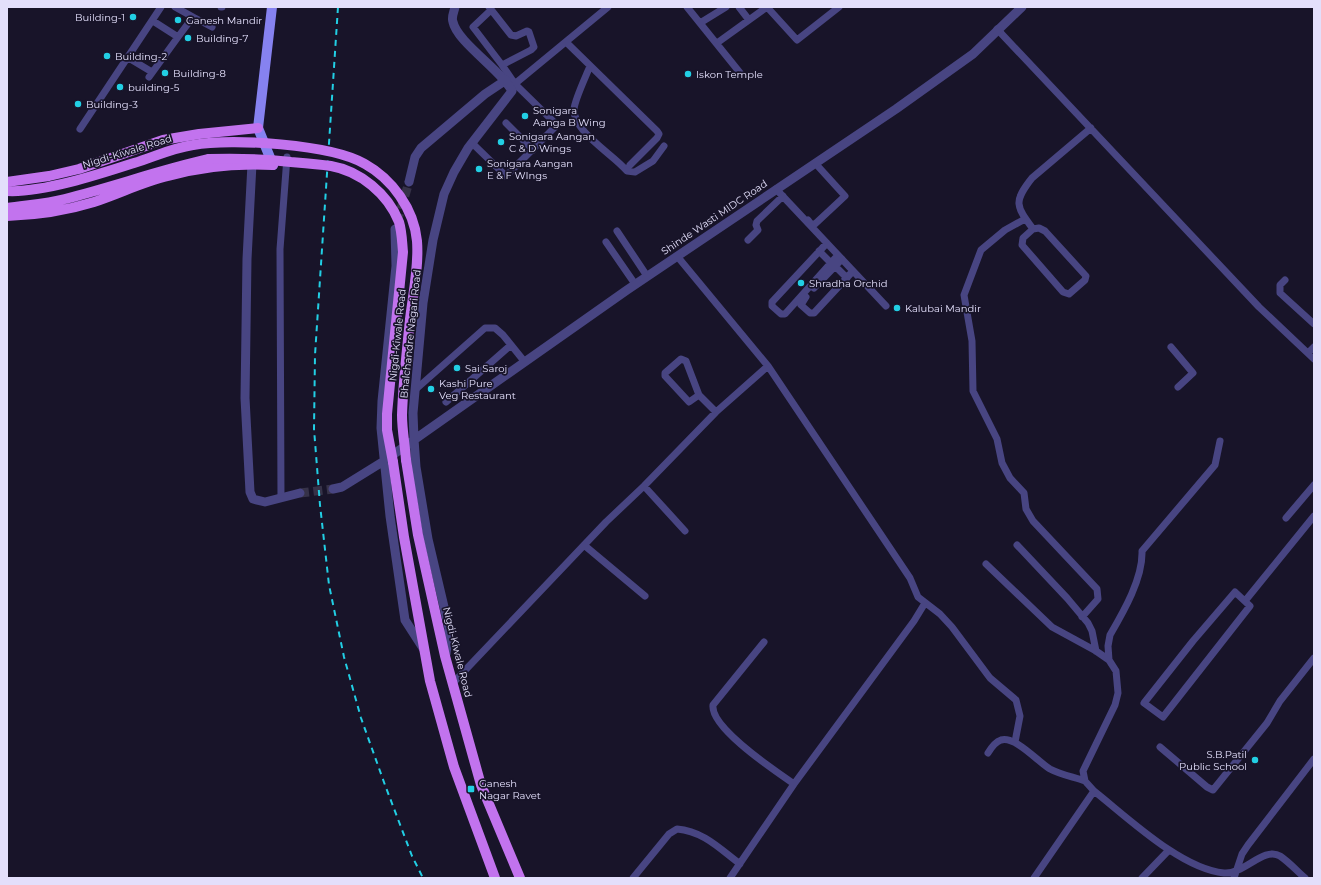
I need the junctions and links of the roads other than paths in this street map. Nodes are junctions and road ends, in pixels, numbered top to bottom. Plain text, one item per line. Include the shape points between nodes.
1 (161, 7) edge
2 (175, 7) edge
3 (272, 7) edge
4 (455, 7) edge
5 (608, 7) edge
6 (687, 7) edge
7 (726, 7) edge
8 (739, 7) edge
9 (839, 7) edge
10 (1022, 7) edge
11 (490, 8) edge
12 (192, 17) junction
13 (749, 20) junction
14 (152, 21) junction
15 (700, 23) junction
16 (212, 27) dead end
17 (997, 29) junction
18 (178, 37) junction
19 (566, 42) junction
20 (717, 43) junction
21 (127, 57) junction
22 (502, 65) junction
23 (590, 66) junction
24 (741, 74) dead end
25 (510, 84) junction
26 (506, 123) dead end
27 (258, 128) junction
28 (1091, 128) junction
29 (80, 129) dead end
30 (472, 143) junction
31 (664, 146) dead end
32 (533, 150) junction
33 (272, 161) junction
34 (815, 163) junction
35 (252, 164) junction
36 (630, 165) dead end
37 (7, 182) edge
38 (409, 182) tunnel mouth
39 (778, 188) junction
40 (7, 191) edge
41 (783, 196) junction
42 (7, 208) edge
43 (7, 216) edge
44 (1025, 219) junction
45 (395, 229) tunnel mouth
46 (1033, 230) junction
47 (617, 231) dead end
48 (748, 240) dead end
49 (606, 242) dead end
50 (827, 243) junction
51 (820, 251) junction
52 (677, 256) junction
53 (840, 257) junction
54 (833, 264) junction
55 (641, 267) junction
56 (853, 271) junction
57 (629, 276) junction
58 (647, 276) junction
59 (847, 278) junction
60 (1285, 280) dead end
61 (635, 284) junction
62 (886, 306) dead end
63 (1314, 324) edge
64 (511, 345) junction
65 (1171, 347) dead end
66 (1314, 347) edge
67 (1311, 356) edge
68 (524, 362) junction
69 (768, 366) junction
70 (1178, 386) dead end
71 (415, 390) junction
72 (699, 395) junction
73 (446, 402) dead end
74 (716, 412) junction
75 (414, 439) junction
76 (1220, 441) dead end
77 (384, 461) junction
78 (1314, 485) edge
79 (644, 486) junction
80 (333, 489) tunnel mouth
81 (300, 493) tunnel mouth
82 (281, 498) junction
83 (1314, 516) edge
84 (1286, 518) dead end
85 (685, 531) dead end
86 (584, 545) junction
87 (1017, 545) dead end
88 (986, 564) dead end
89 (645, 596) dead end
90 (1245, 601) junction
91 (925, 603) junction
92 (1082, 617) junction
93 (764, 642) dead end
94 (1096, 651) junction
95 (426, 652) junction
96 (445, 656) junction
97 (1314, 658) edge
98 (1109, 660) junction
99 (453, 683) junction
100 (1015, 742) junction
101 (1160, 747) dead end
102 (988, 753) dead end
103 (1314, 759) edge
104 (1085, 781) junction
105 (794, 784) junction
106 (1094, 791) junction
107 (1169, 850) junction
108 (740, 864) junction
109 (1238, 870) junction
110 (495, 878) edge
111 (520, 878) edge
112 (633, 878) edge
113 (731, 878) edge
114 (1034, 878) edge
115 (1142, 878) edge
116 (1234, 878) edge
117 (1305, 878) edge

1 - 14 street
2 - 12 street
3 - 27 main road
4 - 25 street via 452,21 456,29
5 - 19 street
6 - 15 street
7 - 15 street
8 - 13 street
9 - 13 street via 797,40 767,7
10 - 17 street, Shinde Wasti MIDC Road
11 - 22 street via 473,27
11 - 22 street via 511,35 529,32 534,47
12 - 16 street
12 - 18 street
13 - 20 street
14 - 18 street
14 - 21 street
15 - 20 street
17 - 28 street
17 - 34 street, Shinde Wasti MIDC Road via 972,54 952,69
18 - 21 street via 150,74
19 - 23 street
19 - 25 street
20 - 24 street
21 - 29 street
22 - 25 street
23 - 31 street via 574,109 579,124 590,138 627,171 635,172 653,161
23 - 36 street via 659,134
25 - 30 street, Bhalchandre Nagari Road via 510,95
25 - 32 street via 557,126
25 - 38 street via 479,99 421,148 415,157
26 - 32 street
27 - 33 main road
27 - 37 main road via 163,140 79,169
28 - 44 street via 1032,178 1025,187 1018,204
28 - 67 street via 1259,307
30 - 32 street via 506,176
30 - 71 street, Bhalchandre Nagari Road via 444,194 432,240
33 - 35 main road
33 - 82 street via 288,157 280,249
34 - 39 street, Shinde Wasti MIDC Road
34 - 39 street via 845,196 815,224 811,224
35 - 43 main road via 194,169 67,210
35 - 82 street via 247,259 245,398 250,492 254,499 259,501
39 - 41 street
39 - 52 street, Shinde Wasti MIDC Road
40 - 96 main road, Nigdi-Kiwale Road, bridge via 26,191 56,185 169,150 219,142 263,143 342,154 365,163 384,178 400,196 412,216 417,241 416,277 402,417 418,535
41 - 48 street via 757,222 758,230
41 - 50 street
42 - 95 main road, Nigdi-Kiwale Road, bridge via 63,200 168,168 209,159 240,158 332,166 363,179 380,192 390,205 402,234 402,267 387,430
44 - 46 street
44 - 92 street via 1005,230 981,250 964,295 972,341 973,391 997,439 1002,463 1010,478 1024,493 1026,509 1034,521 1097,588 1098,599
45 - 77 street via 396,266 382,401
46 - 46 street via 1039,228 1045,231 1086,276 1085,280 1069,294 1063,292 1022,245 1022,238
47 - 55 street
49 - 57 street
50 - 51 street
50 - 53 street
51 - 54 street
51 - 54 street via 772,302 772,306 781,314 785,314
52 - 58 street, Shinde Wasti MIDC Road
52 - 69 street
53 - 54 street
53 - 56 street
54 - 59 street
54 - 59 street via 801,304 810,313 814,313
55 - 57 street
55 - 58 street
56 - 59 street
56 - 62 street
57 - 61 street
58 - 61 street, Shinde Wasti MIDC Road
60 - 63 street via 1280,285 1280,293
61 - 68 street, Shinde Wasti MIDC Road
64 - 68 street
64 - 71 street via 495,328 485,328
64 - 73 street
65 - 70 street via 1193,373
66 - 67 street
68 - 75 street, Shinde Wasti MIDC Road
69 - 74 street
69 - 91 street via 910,578 918,598
71 - 75 street, Bhalchandre Nagari Road
72 - 72 street via 686,361 681,359 665,376 689,402
72 - 74 street
74 - 79 street
75 - 77 street, Shinde Wasti MIDC Road
75 - 96 street, Bhalchandre Nagari Road via 426,531 449,628
76 - 98 street via 1215,465 1142,551 1139,575 1110,635
77 - 80 street, Shinde Wasti MIDC Road via 342,487
77 - 95 street via 405,620
78 - 84 street
79 - 85 street
79 - 86 street
81 - 82 street
83 - 90 street
86 - 89 street
86 - 99 street
87 - 92 street
88 - 94 street via 1052,627
90 - 90 street via 1235,592 1144,703 1162,717 1250,606
91 - 100 street via 952,627 990,678 1016,700 1020,716
91 - 105 street
92 - 94 street via 1092,631
93 - 105 street via 712,709 732,737 756,758
94 - 98 street
95 - 110 main road, Nigdi-Kiwale Road via 430,681 454,767
96 - 99 main road, Nigdi-Kiwale Road
97 - 101 street via 1277,704 1267,723 1213,790
98 - 104 street via 1116,671 1118,693 1110,718 1083,772
99 - 111 main road, Nigdi-Kiwale Road via 481,785
100 - 102 street via 1001,740
100 - 104 street via 1048,768
103 - 109 street via 1248,845 1239,862
104 - 106 street
105 - 108 street
106 - 107 street
106 - 114 street
107 - 109 street via 1190,862 1216,871 1224,873
107 - 115 street
108 - 112 street via 703,835 678,829 669,834
108 - 113 street
109 - 116 street
109 - 117 street via 1274,853

